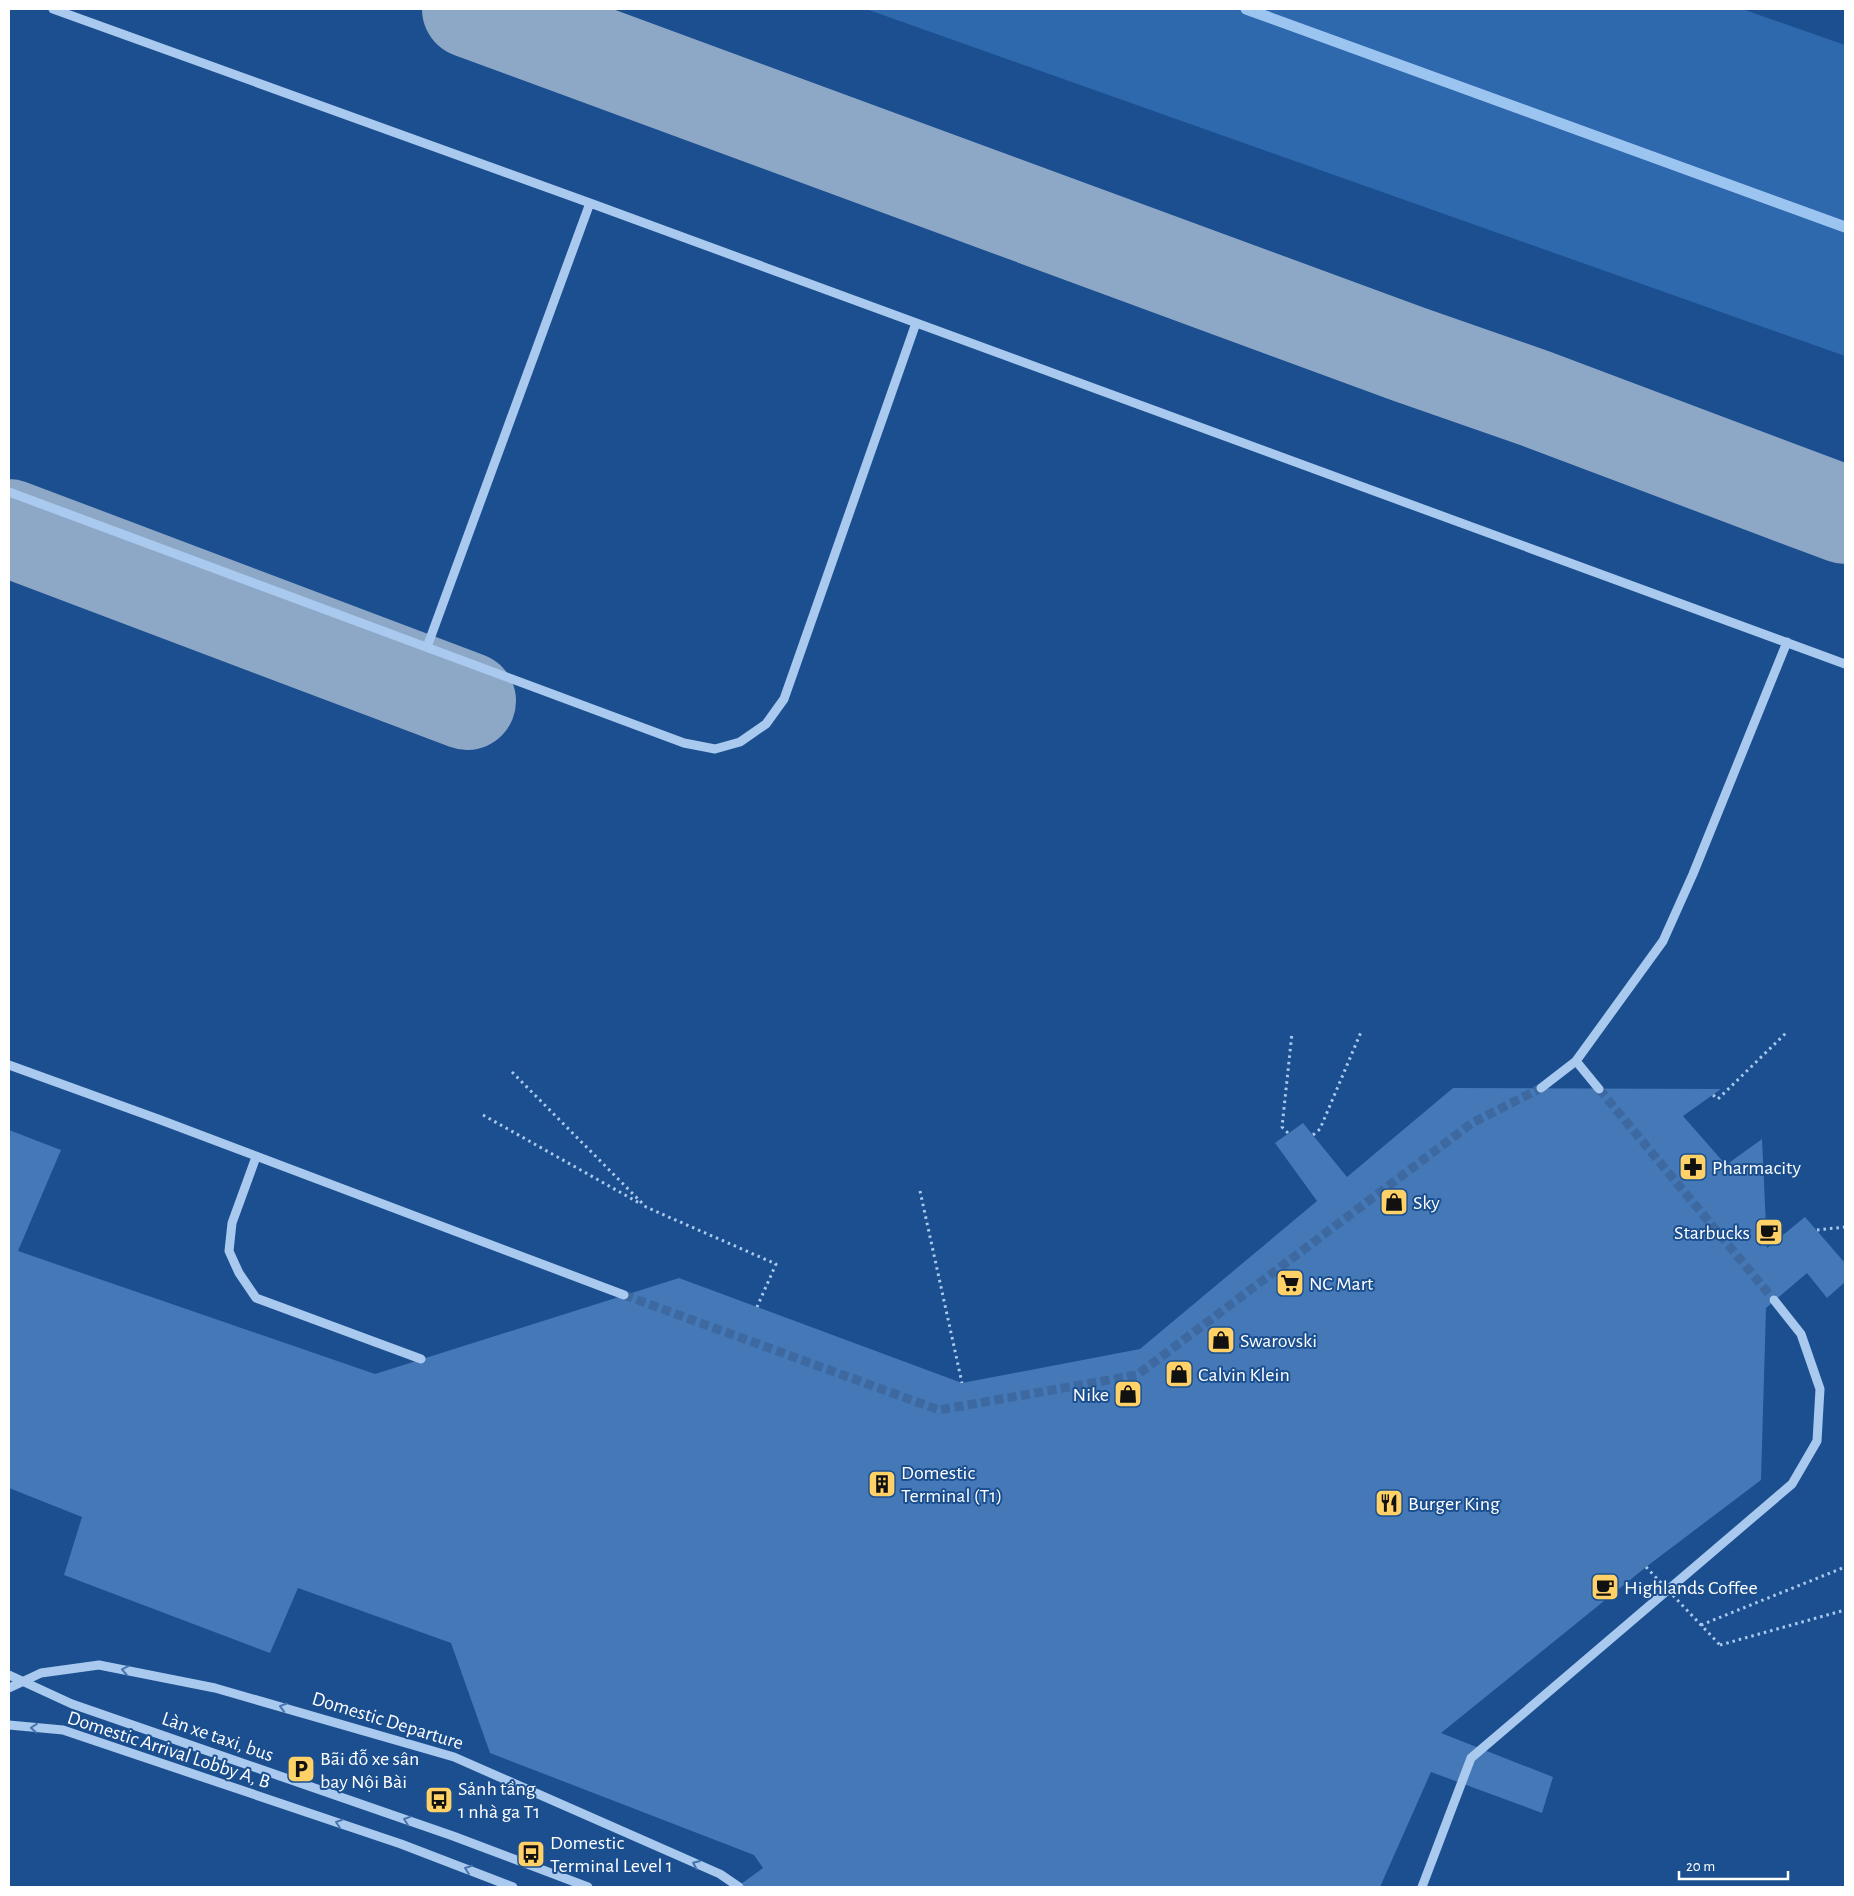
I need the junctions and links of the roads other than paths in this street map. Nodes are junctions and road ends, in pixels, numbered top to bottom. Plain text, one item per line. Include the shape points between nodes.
1 (53, 9) edge
2 (590, 203) junction
3 (916, 323) junction
4 (9, 492) edge
5 (1787, 642) junction
6 (428, 647) junction
7 (1845, 664) edge
8 (1576, 1061) junction
9 (9, 1065) edge
10 (1541, 1088) tunnel mouth
11 (1599, 1089) tunnel mouth
12 (256, 1157) junction
13 (624, 1295) tunnel mouth
14 (1774, 1300) tunnel mouth
15 (421, 1359) dead end
16 (11, 1675) edge
17 (9, 1688) edge
18 (9, 1725) edge
19 (513, 1887) edge
20 (588, 1887) edge
21 (739, 1887) edge
22 (1422, 1887) edge

1 - 2 lane
2 - 3 lane
2 - 6 lane
3 - 5 lane
3 - 6 lane via 784,699 766,724 740,742 715,749 684,743
4 - 6 lane
5 - 7 lane
5 - 8 lane via 1663,941
8 - 10 lane
8 - 11 lane
9 - 12 lane
12 - 13 lane
12 - 15 lane via 232,1223 229,1250 239,1273 256,1298
14 - 22 lane via 1801,1334 1820,1389 1817,1441 1792,1484 1471,1758
20 -> 16 lane, Làn xe taxi, bus via 453,1836 72,1704
21 -> 17 lane, Domestic Departure, bridge via 720,1874 454,1757 215,1688 99,1665 41,1673
19 -> 18 lane, Domestic Arrival Lobby A, B via 401,1844 64,1730

